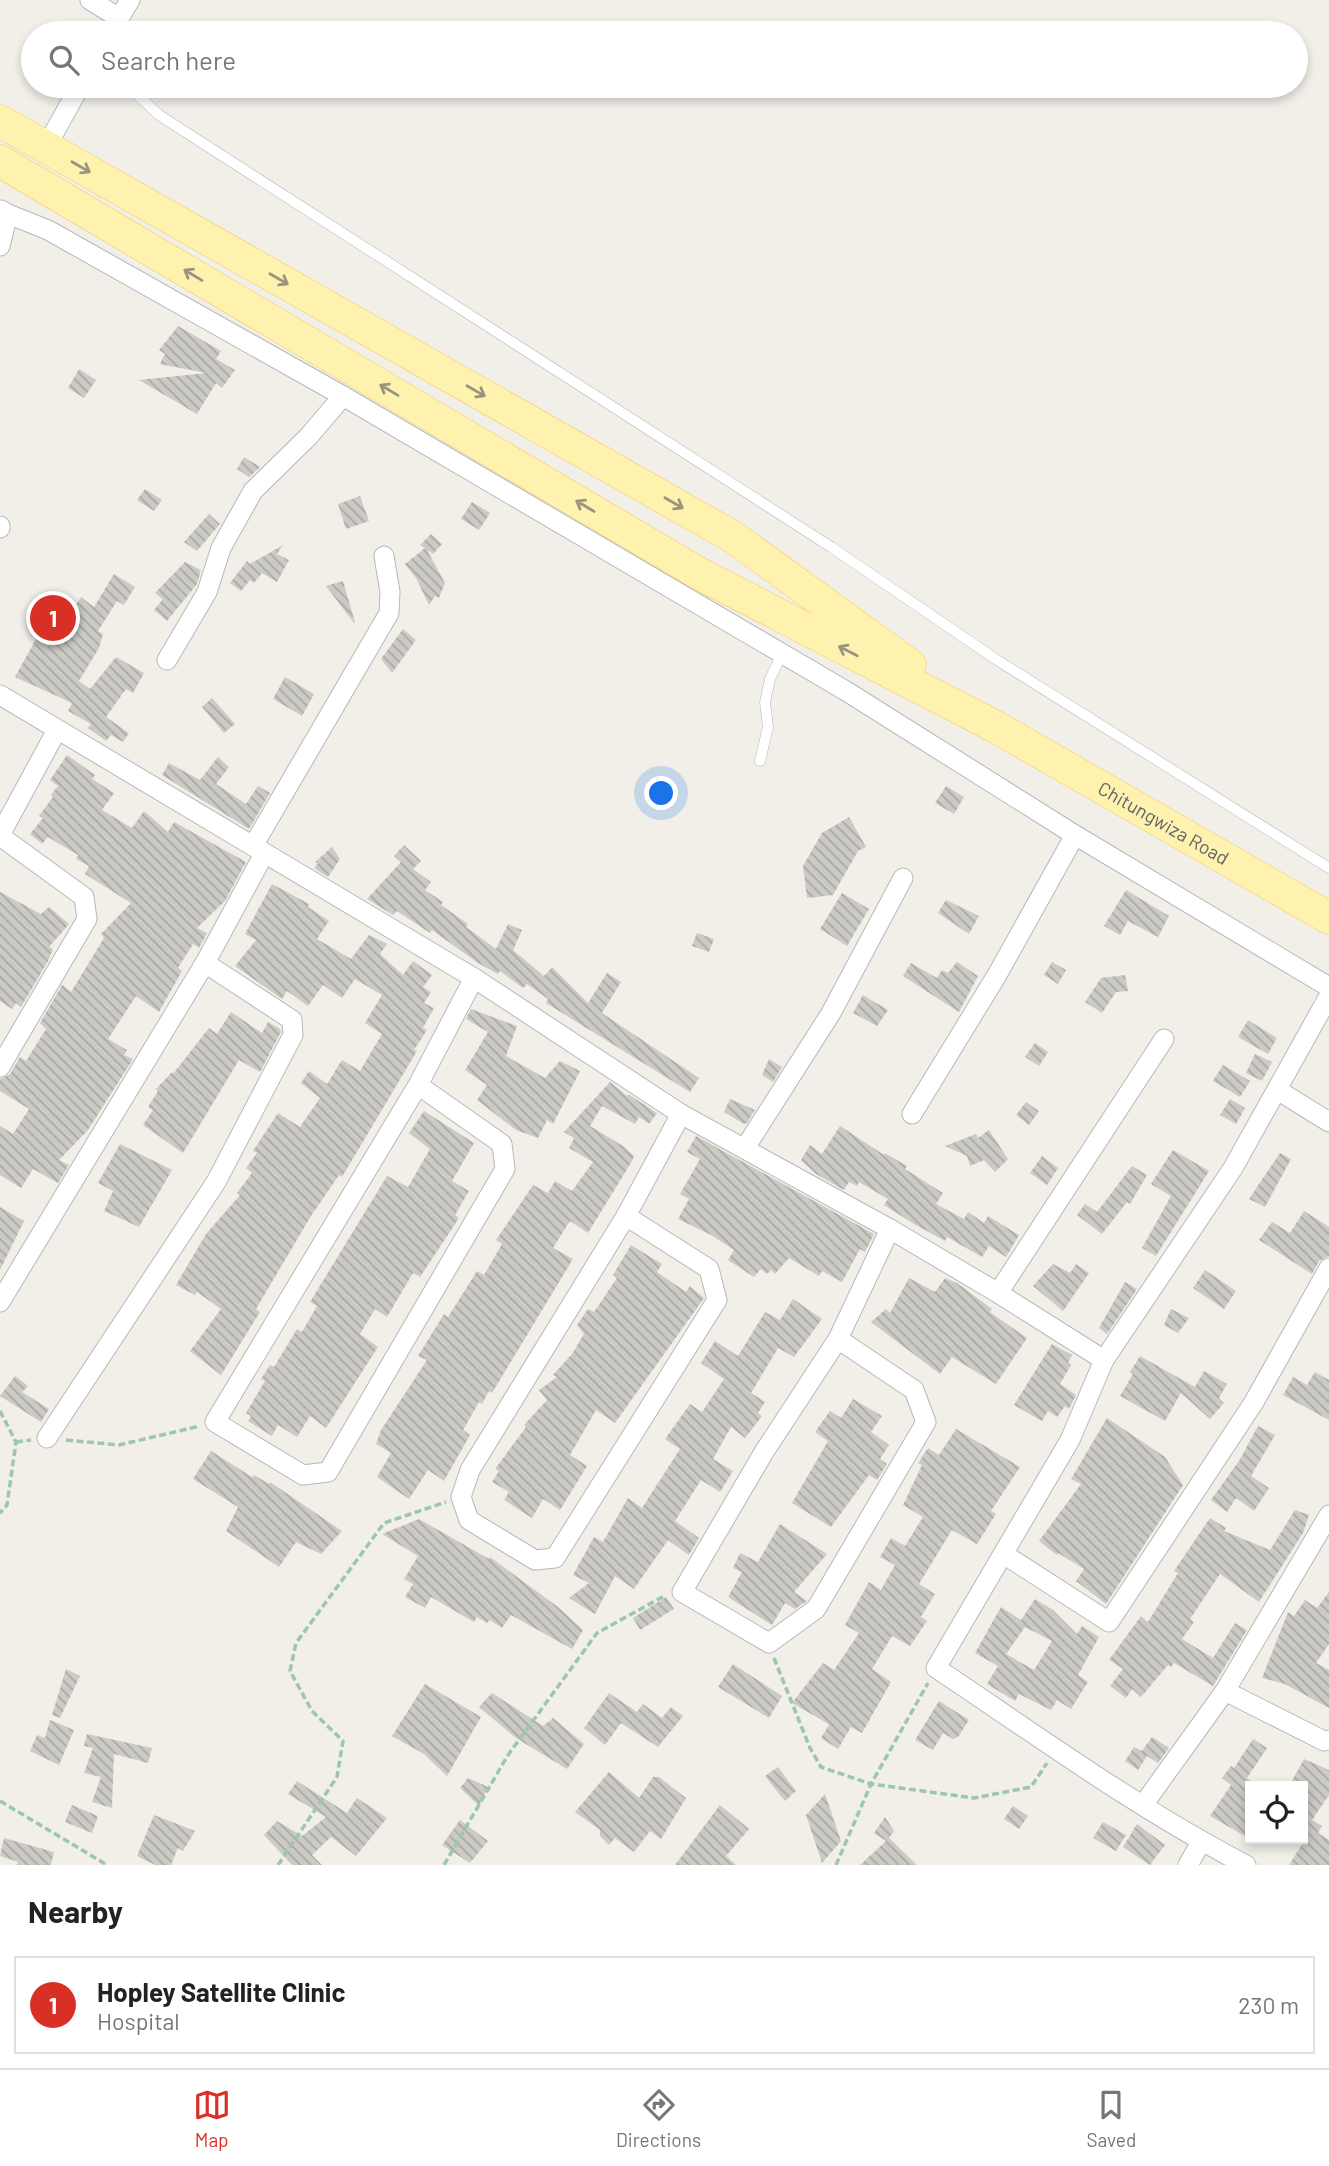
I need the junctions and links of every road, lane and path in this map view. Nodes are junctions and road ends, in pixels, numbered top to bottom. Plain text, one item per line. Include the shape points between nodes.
1 (90, 0) edge
2 (130, 0) edge
3 (111, 21) edge
4 (117, 21) edge
5 (73, 98) edge
6 (140, 98) edge
7 (0, 121) edge
8 (46, 147) junction
9 (0, 161) edge
10 (3, 214) edge
11 (0, 246) edge
12 (343, 396) junction
13 (384, 556) dead end
14 (782, 654) junction
15 (167, 660) dead end
16 (0, 695) edge
17 (996, 727) junction
18 (57, 730) junction
19 (760, 761) dead end
20 (1074, 835) junction
21 (0, 836) edge
22 (259, 850) junction
23 (1329, 868) edge
24 (903, 878) dead end
25 (1329, 918) edge
26 (205, 963) junction
27 (474, 978) junction
28 (1329, 987) edge
29 (1329, 996) edge
30 (1164, 1039) dead end
31 (0, 1067) edge
32 (418, 1085) junction
33 (1279, 1091) junction
34 (681, 1114) junction
35 (912, 1114) dead end
36 (1329, 1122) edge
37 (745, 1148) junction
38 (626, 1216) junction
39 (890, 1229) junction
40 (1329, 1268) edge
41 (998, 1293) junction
42 (0, 1301) edge
43 (838, 1339) junction
44 (1104, 1360) junction
45 (0, 1411) edge
46 (215, 1422) junction
47 (47, 1438) junction
48 (16, 1442) junction
49 (461, 1497) junction
50 (0, 1513) edge
51 (1329, 1515) edge
52 (1005, 1555) junction
53 (682, 1592) junction
54 (769, 1643) junction
55 (936, 1668) junction
56 (1225, 1691) junction
57 (1329, 1740) edge
58 (1056, 1748) junction
59 (871, 1784) junction
60 (0, 1801) edge
61 (1143, 1805) junction
62 (1201, 1842) junction
63 (107, 1865) edge
64 (278, 1865) edge
65 (444, 1865) edge
66 (836, 1865) edge
67 (1188, 1865) edge
68 (1246, 1865) edge

1 - 3 street
2 - 4 street
5 - 8 street
6 - 23 lane via 159,116 831,547 1009,667
7 - 8 main road
8 -> 17 main road via 733,537
17 -> 9 main road via 700,574
10 - 11 street
10 - 12 street via 48,230
12 - 14 street
12 - 15 street via 253,491 221,548 208,593
13 - 22 street via 389,613
14 - 19 lane via 765,702 768,727
14 - 20 street
16 - 18 street
17 - 25 main road, Chitungwiza Road
18 - 21 street
18 - 22 street
20 - 28 street
20 - 35 street
21 - 31 street via 83,897 87,919
22 - 26 street
22 - 27 street
24 - 37 street via 831,1013
26 - 42 street
26 - 47 street via 292,1020 293,1035 216,1182
27 - 32 street
27 - 34 street
29 - 33 street
30 - 41 street
32 - 46 street
32 - 46 street via 502,1144 505,1170 328,1472 303,1475
33 - 36 street
33 - 44 street
34 - 37 street
34 - 38 street
37 - 39 street
38 - 49 street via 470,1470
38 - 49 street via 709,1269 718,1300 555,1558 535,1560 469,1520
39 - 41 street
39 - 43 street
40 - 52 street via 1254,1402 1109,1622
41 - 44 street
43 - 53 street via 764,1452
43 - 54 street via 914,1390 926,1422 816,1609
44 - 52 street via 1070,1440
45 - 48 path
46 - 47 path via 119,1445
47 - 48 path
48 - 50 path via 7,1505
49 - 64 path via 384,1523 296,1643 290,1671 312,1712 344,1741 337,1777
51 - 56 street
52 - 55 street
53 - 54 street
53 - 65 path via 668,1594 597,1633 508,1755
54 - 59 path via 821,1767
55 - 58 street
55 - 59 path
56 - 57 street
56 - 61 street
58 - 59 path via 1031,1787 974,1798
58 - 61 street
59 - 66 path
60 - 63 path
61 - 62 street
62 - 67 street
62 - 68 street

